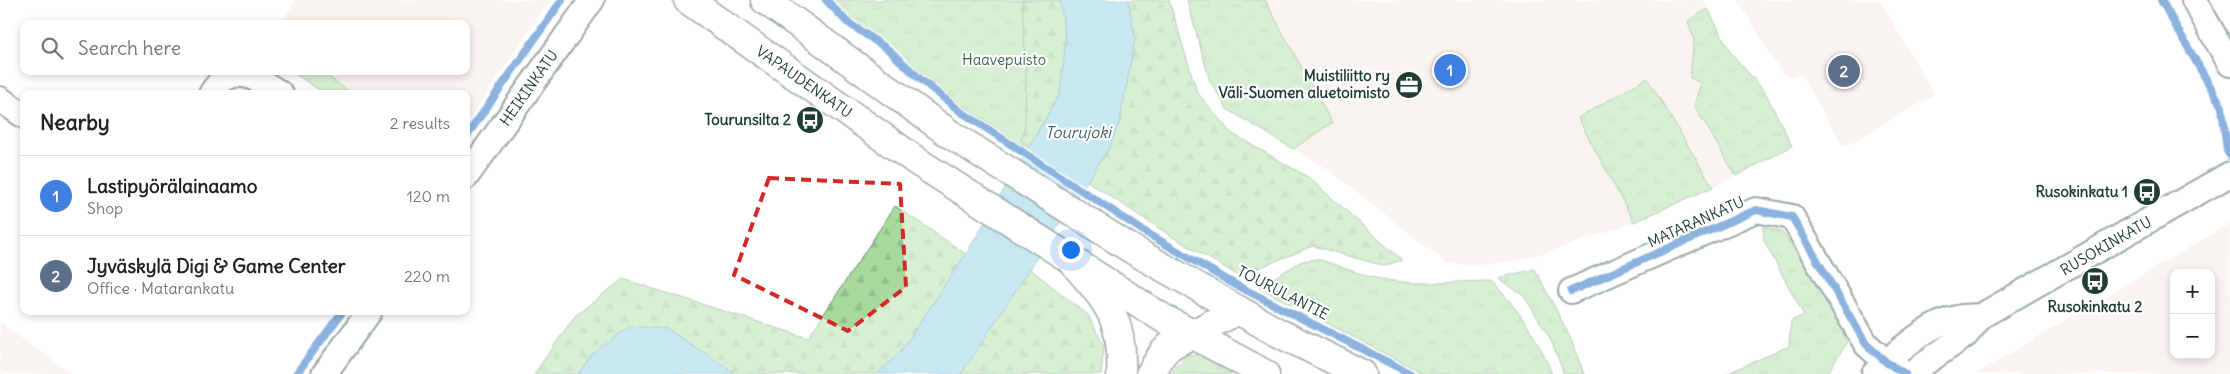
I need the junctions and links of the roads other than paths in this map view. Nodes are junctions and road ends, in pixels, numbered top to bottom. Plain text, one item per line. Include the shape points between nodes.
1 (592, 0) edge
2 (688, 0) edge
3 (765, 0) edge
4 (2194, 0) edge
5 (2230, 64) edge
6 (236, 75) edge
7 (244, 75) edge
8 (213, 90) edge
9 (275, 90) edge
10 (0, 99) edge
11 (20, 113) edge
12 (470, 171) edge
13 (2230, 174) edge
14 (1571, 291) dead end
15 (1112, 298) junction
16 (1238, 310) junction
17 (367, 315) edge
18 (1981, 316) junction
19 (1192, 334) junction
20 (1888, 370) edge
21 (324, 374) edge
22 (1121, 374) edge
23 (1150, 374) edge
24 (1265, 374) edge
25 (1362, 374) edge
26 (1913, 374) edge

1 - 12 street, HEIKINKATU
2 - 15 main road, VAPAUDENKATU via 921,164 1073,262
3 - 16 main road via 950,134 1134,250
4 - 5 street
6 - 8 street via 218,82
7 - 9 street via 258,78
10 - 11 street
13 - 18 street, RUSOKINKATU
14 - 20 street, MATARANKATU via 1756,210 1792,218 1866,344
15 - 19 main road
15 - 22 main road via 1119,334
16 - 19 main road
16 - 25 main road
17 - 21 street
18 - 20 street, RUSOKINKATU via 1957,318 1934,328 1905,346
18 - 26 street, RUSOKINKATU via 1966,335
19 - 23 main road via 1170,346
19 - 24 main road

